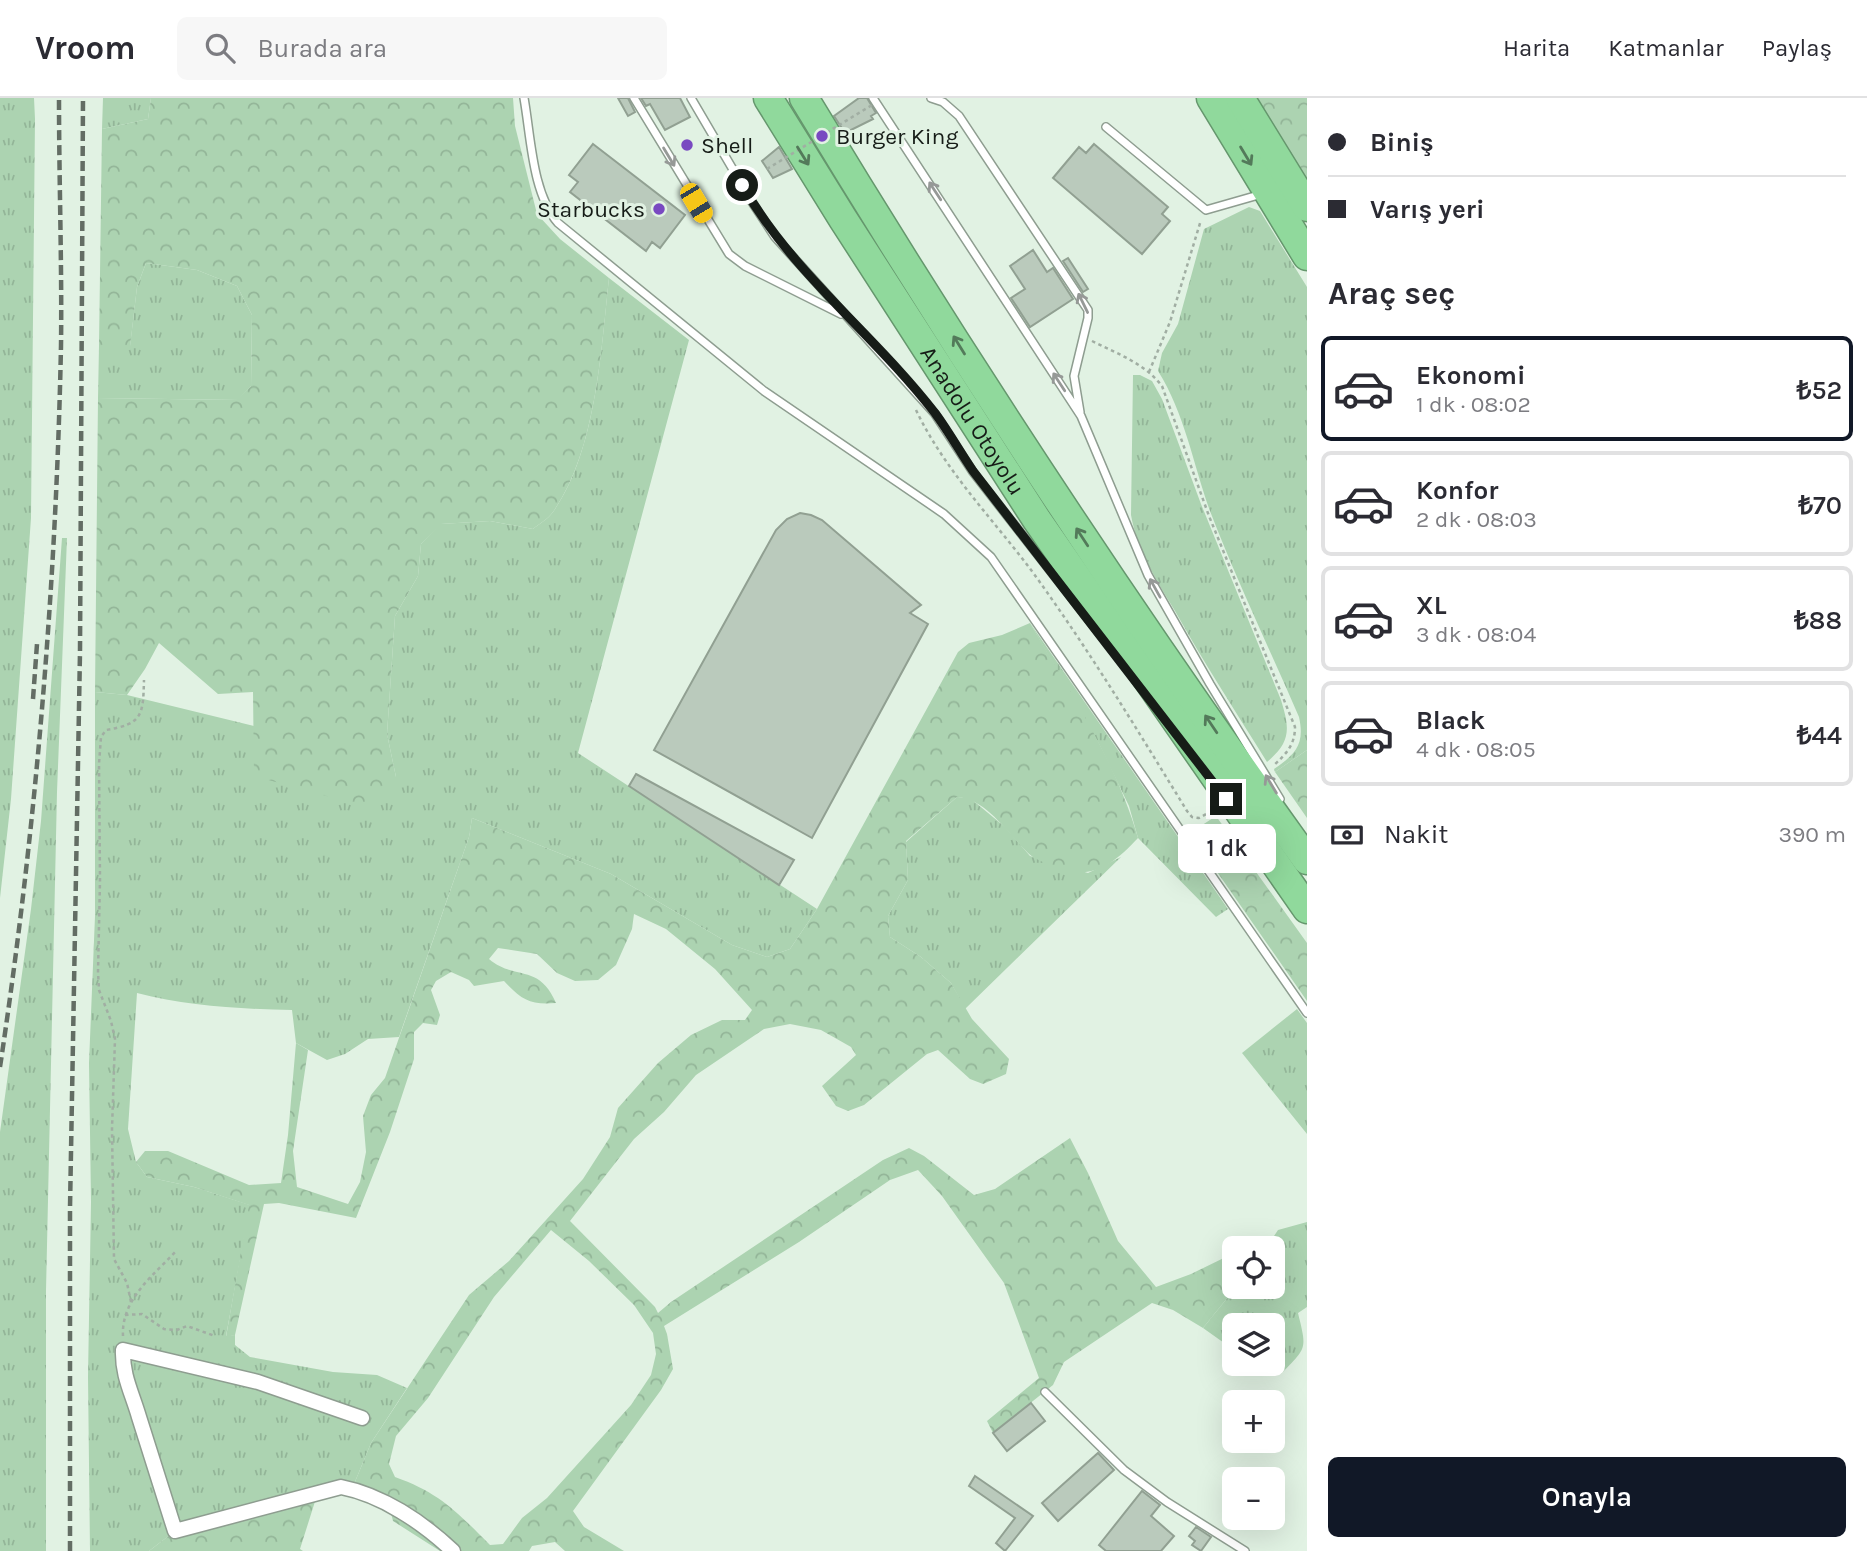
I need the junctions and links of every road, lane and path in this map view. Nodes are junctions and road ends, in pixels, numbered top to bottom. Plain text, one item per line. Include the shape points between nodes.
1 (524, 98) edge
2 (634, 98) edge
3 (691, 98) edge
4 (768, 98) edge
5 (804, 98) edge
6 (931, 98) edge
7 (1211, 98) edge
8 (1240, 98) edge
9 (873, 102) edge
10 (1106, 127) dead end
11 (767, 169) dead end
12 (1268, 193) junction
13 (1307, 207) edge
14 (1202, 219) dead end
15 (1307, 256) edge
16 (846, 317) junction
17 (1083, 337) junction
18 (1149, 372) junction
19 (913, 403) dead end
20 (1081, 416) junction
21 (1108, 645) dead end
22 (144, 680) dead end
23 (1158, 710) dead end
24 (1273, 766) dead end
25 (1286, 809) dead end
26 (1210, 812) dead end
27 (1259, 841) junction
28 (1307, 860) edge
29 (1307, 909) edge
30 (1307, 1013) edge
31 (177, 1250) dead end
32 (131, 1302) junction
33 (125, 1315) junction
34 (215, 1336) dead end
35 (123, 1350) junction
36 (1045, 1392) dead end
37 (362, 1418) dead end
38 (453, 1551) edge
39 (1244, 1551) edge

1 - 30 lane via 544,204 558,223 764,391 935,507 991,558
2 -> 16 lane via 730,254
3 - 16 lane via 775,237
4 -> 27 highway, Anadolu Otoyolu via 1037,520
28 -> 5 highway, Anadolu Otoyolu via 1079,533
17 -> 6 lane via 1088,318 1084,302 959,116
7 -> 12 highway
8 - 13 highway
9 - 11 path, bridge
20 -> 9 lane
10 - 12 lane via 1206,210
12 - 15 highway
14 - 18 path
16 - 21 lane via 935,414 973,471
17 - 18 path
17 - 20 lane via 1074,376
18 - 24 path via 1169,403 1209,516 1295,727 1289,750
19 - 26 path via 945,461 1007,538 1080,642 1186,811 1199,818
25 -> 20 lane via 1148,575
22 - 32 path via 141,713 135,722 106,730 99,764 99,990 115,1039 114,1259
23 - 27 lane
27 - 29 highway, Anadolu Otoyolu
31 - 32 path
32 - 33 path
33 - 34 path via 142,1314 164,1329 187,1326
33 - 35 path
35 - 37 street via 258,1382
35 - 38 street via 126,1382 175,1531 341,1486 366,1492 396,1509
36 - 39 lane via 1124,1470

